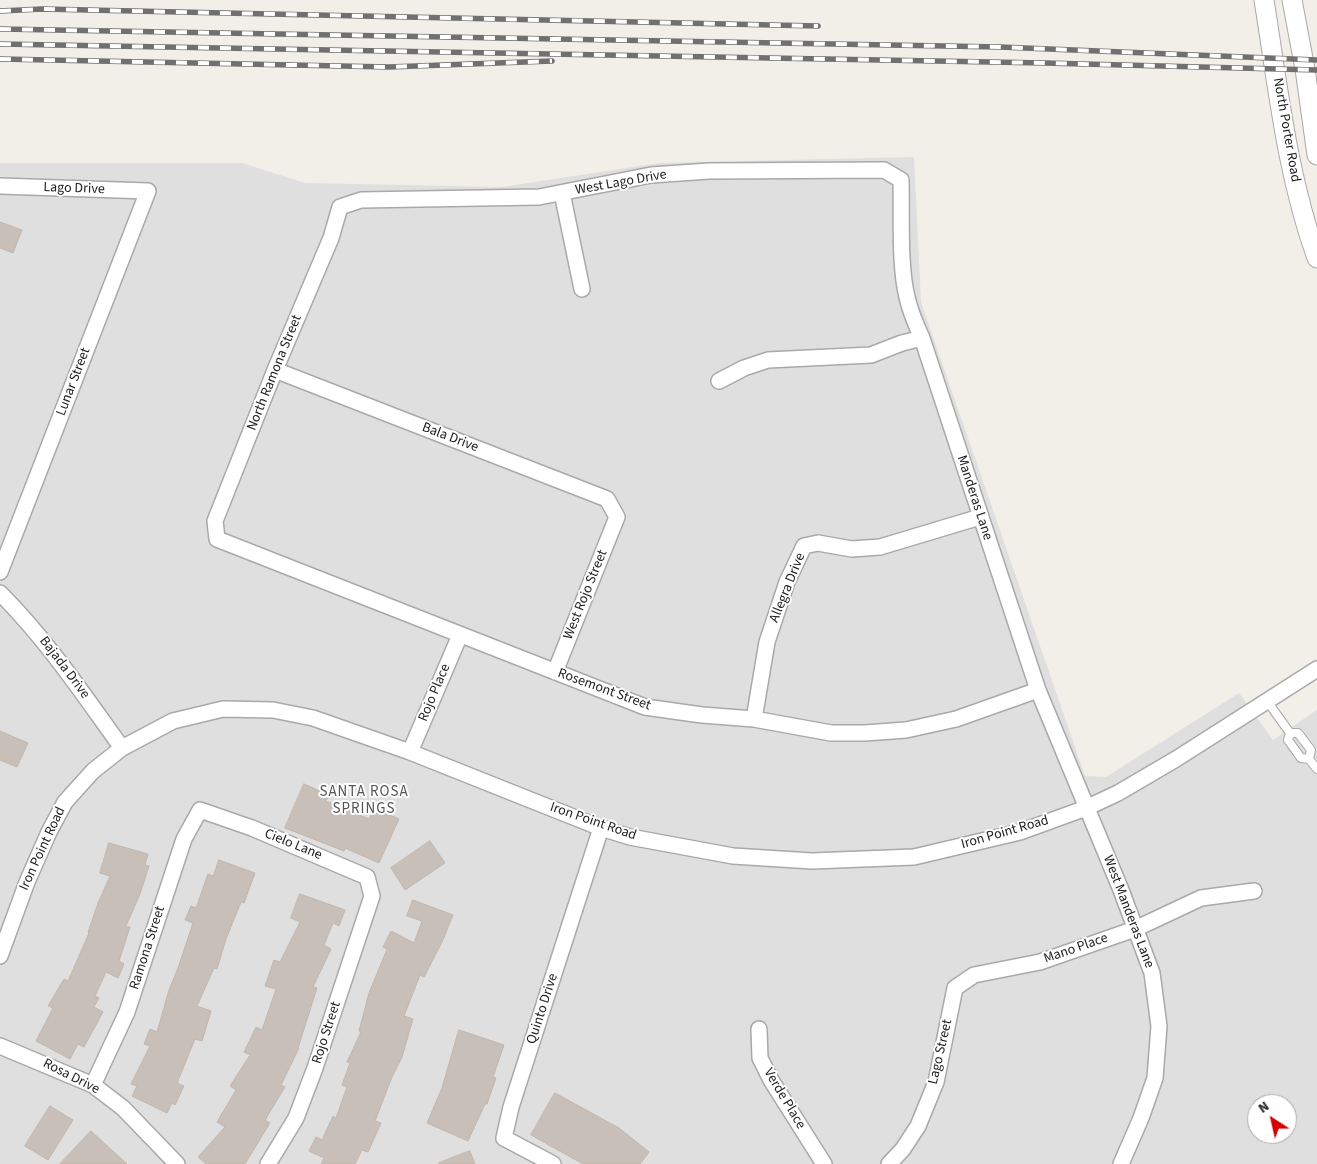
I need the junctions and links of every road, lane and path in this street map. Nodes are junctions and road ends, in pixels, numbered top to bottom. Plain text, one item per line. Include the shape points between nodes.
1 (1264, 0) edge
2 (1292, 0) edge
3 (1317, 156) edge
4 (901, 180) joint
5 (0, 186) edge
6 (148, 192) joint
7 (562, 193) junction
8 (340, 207) joint
9 (1317, 258) edge
10 (582, 289) dead end
11 (922, 338) junction
12 (275, 370) junction
13 (719, 381) dead end
14 (617, 517) joint
15 (980, 517) junction
16 (216, 540) joint
17 (0, 572) edge
18 (0, 592) edge
19 (460, 635) junction
20 (1317, 669) edge
21 (555, 672) junction
22 (1038, 690) junction
23 (1267, 701) junction
24 (754, 719) junction
25 (1290, 733) junction
26 (122, 748) junction
27 (410, 752) junction
28 (1309, 759) junction
29 (1317, 769) edge
30 (1086, 808) junction
31 (200, 810) joint
32 (601, 828) junction
33 (1254, 890) dead end
34 (372, 896) joint
35 (1135, 929) junction
36 (0, 956) edge
37 (954, 988) joint
38 (759, 1029) dead end
39 (0, 1046) edge
40 (93, 1085) junction
41 (177, 1164) edge
42 (268, 1164) edge
43 (553, 1164) edge
44 (824, 1164) edge
45 (889, 1164) edge
46 (1121, 1164) edge

1 - 9 street, North Porter Road via 1288,157
2 - 3 street, North Porter Road
4 - 7 street, West Lago Drive via 884,170 709,171 650,175
4 - 11 street, Manderas Lane via 906,295
5 - 6 street, Lago Drive
6 - 17 street, Lunar Street
7 - 8 street, West Lago Drive via 538,198 361,200
7 - 10 street
8 - 12 street, North Ramona Street via 331,238
11 - 13 street via 871,355 768,360
11 - 15 street, Manderas Lane
12 - 14 street, Bala Drive via 607,499
12 - 16 street, North Ramona Street via 215,521
14 - 21 street, West Rojo Street
15 - 22 street, Manderas Lane
15 - 24 street, Allegra Drive via 880,547 852,549 818,542 804,546 787,582 767,642
16 - 19 street, Rosemont Street
18 - 26 street, Bajada Drive via 26,618 59,660
19 - 21 street, Rosemont Street
19 - 27 street, Rojo Place
20 - 23 street, Iron Point Road
21 - 24 street, Rosemont Street via 645,707
22 - 24 street, Rosemont Street via 956,719 906,730 831,733
22 - 30 street, Manderas Lane
23 - 25 lane
23 - 30 street, Iron Point Road via 1176,759
25 - 28 lane via 1288,740 1301,758
25 - 28 lane via 1298,733 1311,750
26 - 27 street, Iron Point Road via 173,722 223,709 273,710 313,718
26 - 36 street, Iron Point Road via 93,772 65,802 26,882
27 - 32 street, Iron Point Road
28 - 29 lane
30 - 32 street, Iron Point Road via 1020,832 914,857 812,861 733,856 630,837
30 - 35 street, West Manderas Lane
31 - 34 street, Cielo Lane via 367,877
31 - 40 street, Ramona Street via 184,839 127,1012
32 - 43 street, Quinto Drive via 511,1106 504,1138
33 - 35 street, Mano Place via 1201,898
34 - 42 street, Rojo Street via 296,1118
35 - 37 street, Mano Place via 1040,962 974,975
35 - 46 street, West Manderas Lane via 1152,973 1159,1026 1154,1078
37 - 45 street, Lago Street via 936,1082 918,1126
38 - 44 street, Verde Place via 760,1058 767,1073
39 - 40 street, Rosa Drive
40 - 41 street, Rosa Drive via 123,1108

